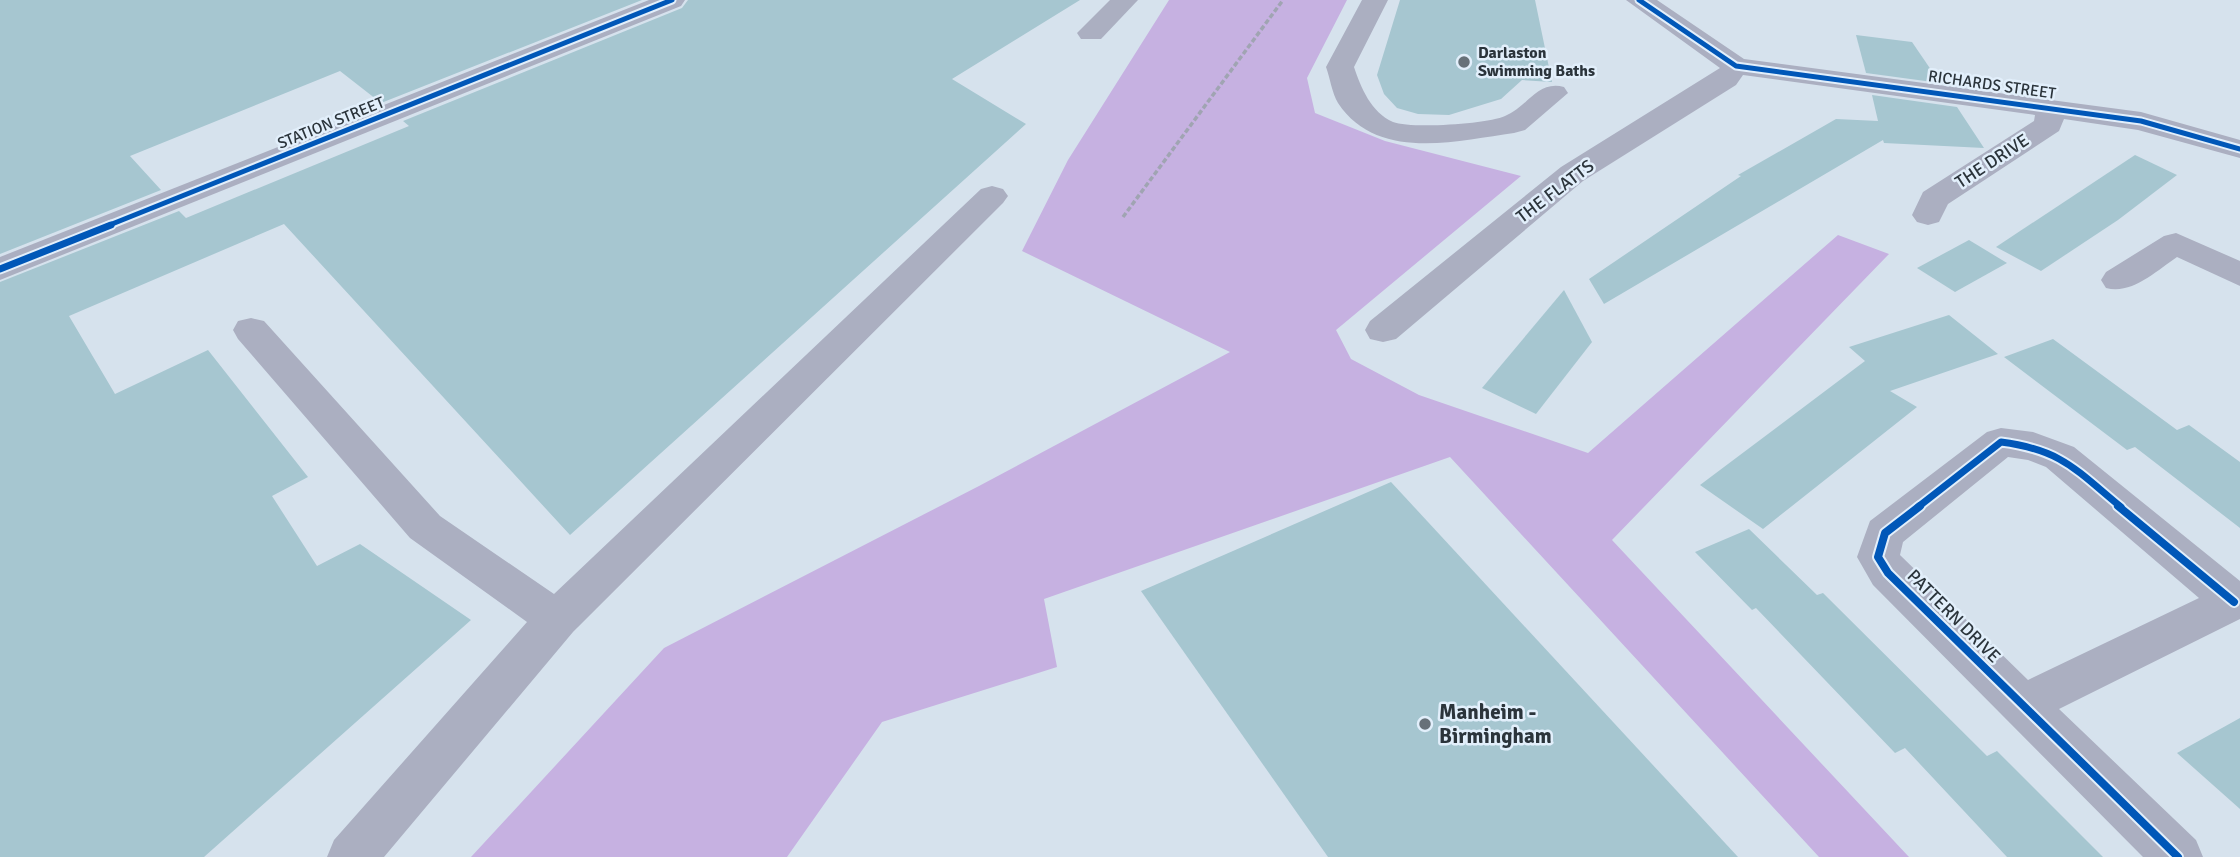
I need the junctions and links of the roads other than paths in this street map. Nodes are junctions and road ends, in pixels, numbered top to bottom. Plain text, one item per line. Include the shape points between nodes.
1 (672, 0) edge
2 (1125, 0) edge
3 (1375, 0) edge
4 (1639, 0) edge
5 (1091, 33) dead end
6 (1736, 66) junction
7 (1554, 93) dead end
8 (2052, 107) junction
9 (2240, 149) edge
10 (992, 195) dead end
11 (1928, 215) dead end
12 (0, 269) edge
13 (2240, 275) edge
14 (2118, 281) dead end
15 (251, 330) dead end
16 (1383, 330) dead end
17 (2237, 601) edge
18 (556, 619) junction
19 (2021, 705) junction
20 (352, 857) edge
21 (2178, 857) edge

1 - 12 street, STATION STREET
2 - 5 street
3 - 7 street via 1340,67 1351,100 1385,130 1439,135 1514,124
4 - 6 street
6 - 8 street, RICHARDS STREET
6 - 16 street, THE FLATTS via 1726,79 1572,174
8 - 9 street, RICHARDS STREET via 2141,121
8 - 11 street, THE DRIVE via 2048,125 1934,199
10 - 18 street
13 - 14 street via 2176,243
15 - 18 street via 425,527
17 - 19 street
17 - 19 street, PATTERN DRIVE via 2060,457 2033,446 2001,442 1885,533 1878,557 1888,573
18 - 20 street
19 - 21 street, PATTERN DRIVE

